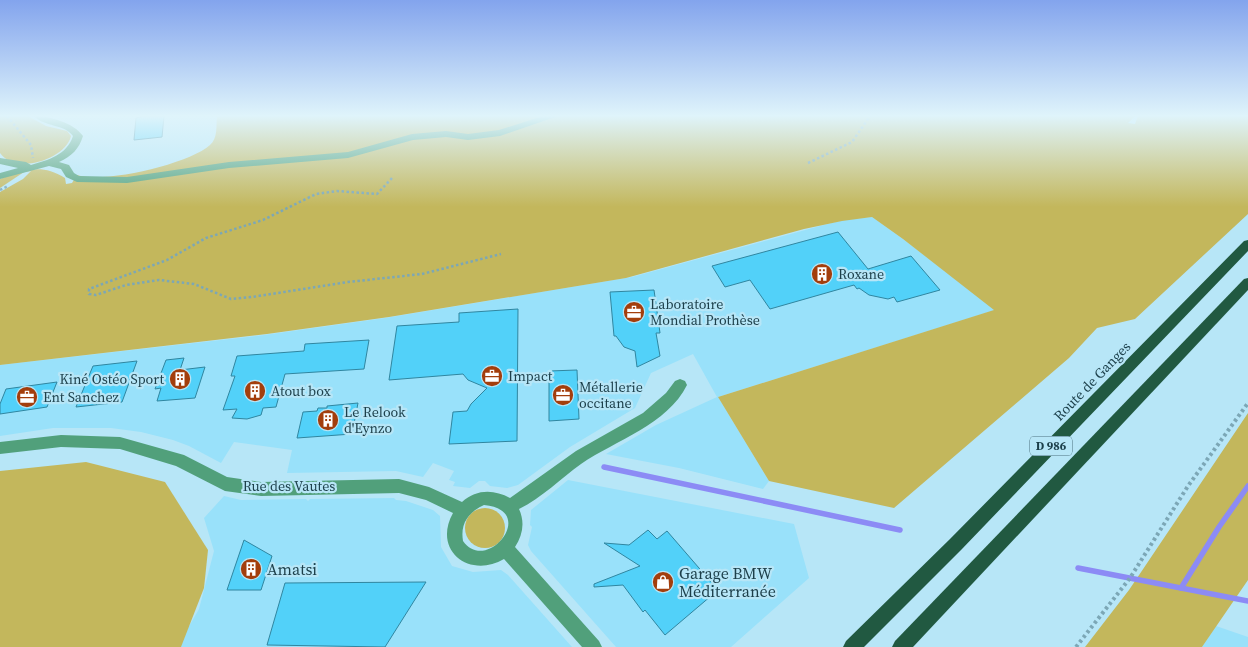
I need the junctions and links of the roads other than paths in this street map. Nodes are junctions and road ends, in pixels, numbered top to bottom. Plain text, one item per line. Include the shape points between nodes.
1 (75, 146) edge
2 (379, 146) edge
3 (0, 161) edge
4 (44, 164) junction
5 (0, 176) edge
6 (1248, 244) edge
7 (1248, 282) edge
8 (680, 385) dead end
9 (0, 448) edge
10 (510, 506) junction
11 (462, 510) junction
12 (505, 548) junction
13 (593, 647) edge
14 (852, 647) edge
15 (901, 647) edge

1 - 4 street via 62,158
2 - 4 street via 348,155 127,180 77,179 65,167
3 - 4 street
4 - 5 street
6 - 14 main road, Route de Ganges / D 986
7 - 15 main road, D 986
8 - 10 street via 668,402 650,416 579,457
9 - 11 street, Rue des Vautes via 61,440 120,443 179,460 225,484 260,489 399,486 429,494
10 - 11 street via 490,498 475,501
10 - 12 street via 516,522 512,540
11 - 12 street via 453,531 462,551 483,558
12 - 13 street

